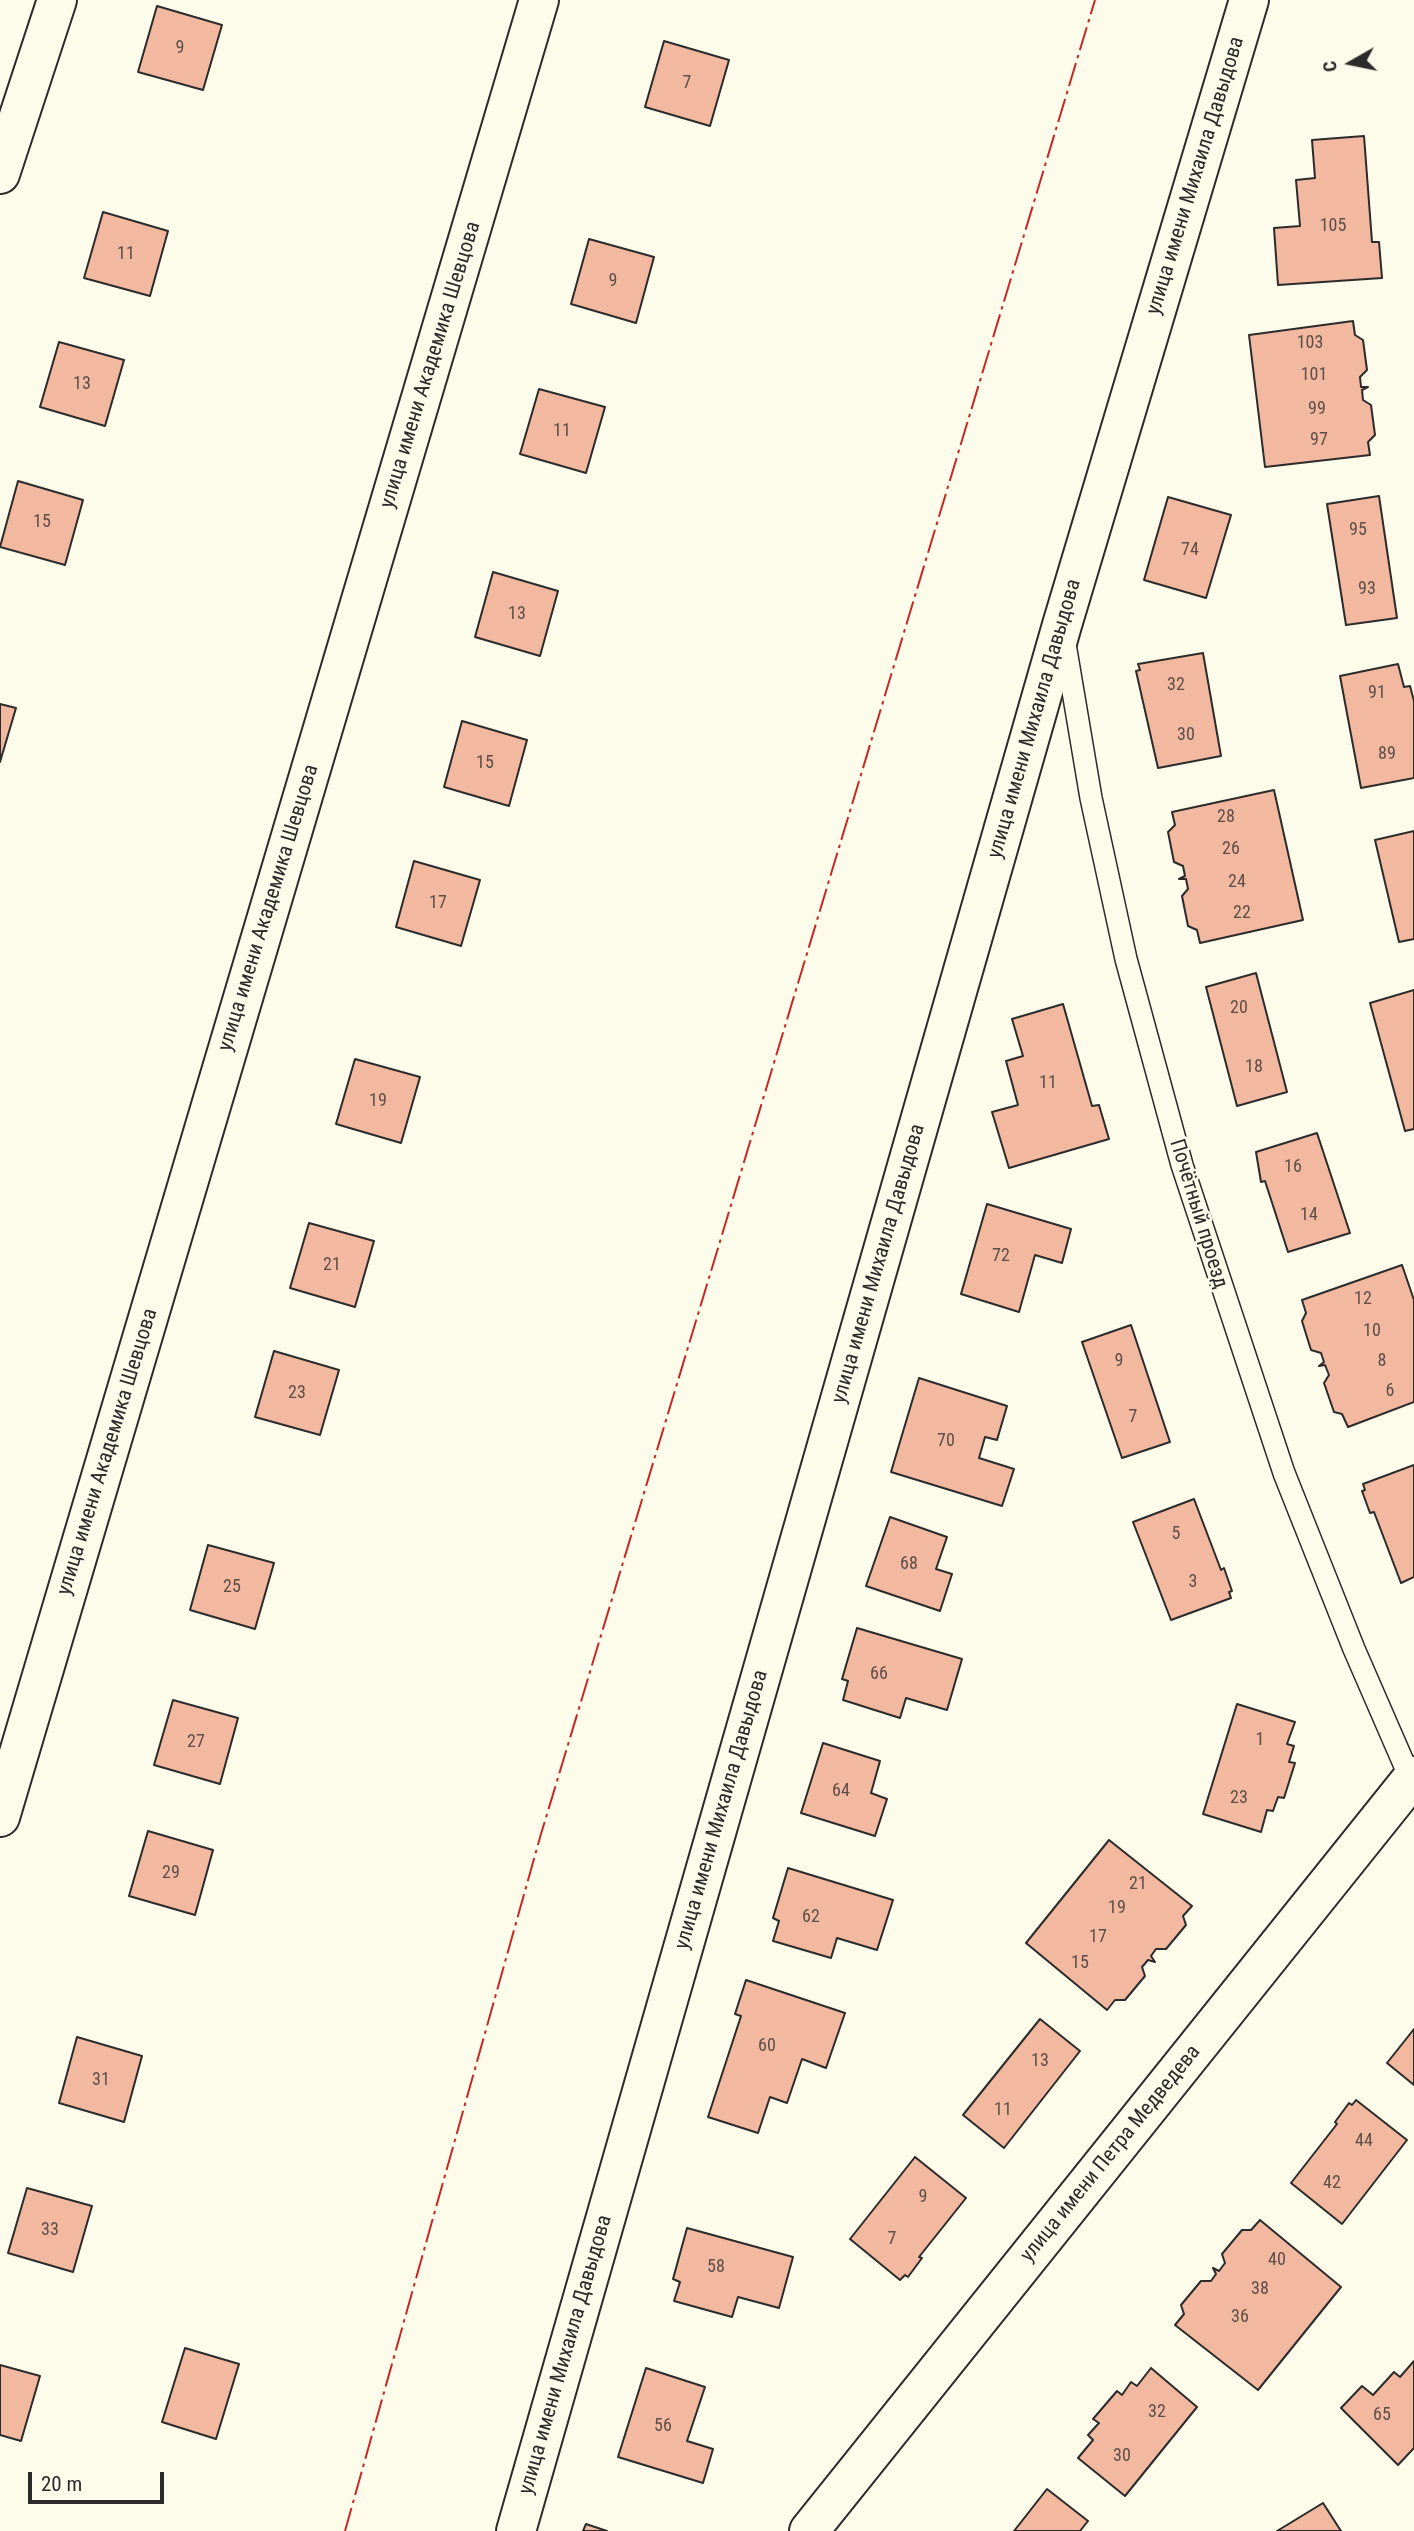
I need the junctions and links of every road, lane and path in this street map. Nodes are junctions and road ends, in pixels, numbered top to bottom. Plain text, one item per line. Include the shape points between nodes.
1 (57, 0) edge
2 (539, 0) edge
3 (1249, 0) edge
4 (0, 174) edge
5 (1062, 625) junction
6 (11, 1739) edge
7 (1413, 1778) edge
8 (0, 1817) edge
9 (516, 2531) edge
10 (809, 2531) edge

1 - 4 street
2 - 6 street, улица имени Академика Шевцова
3 - 5 street, улица имени Михаила Давыдова
5 - 7 lane, Почётный проезд via 1091,798 1126,960 1182,1165 1284,1473 1354,1649
5 - 9 street, улица имени Михаила Давыдова
6 - 8 street, улица имени Академика Шевцова
7 - 10 street, улица имени Петра Медведева

